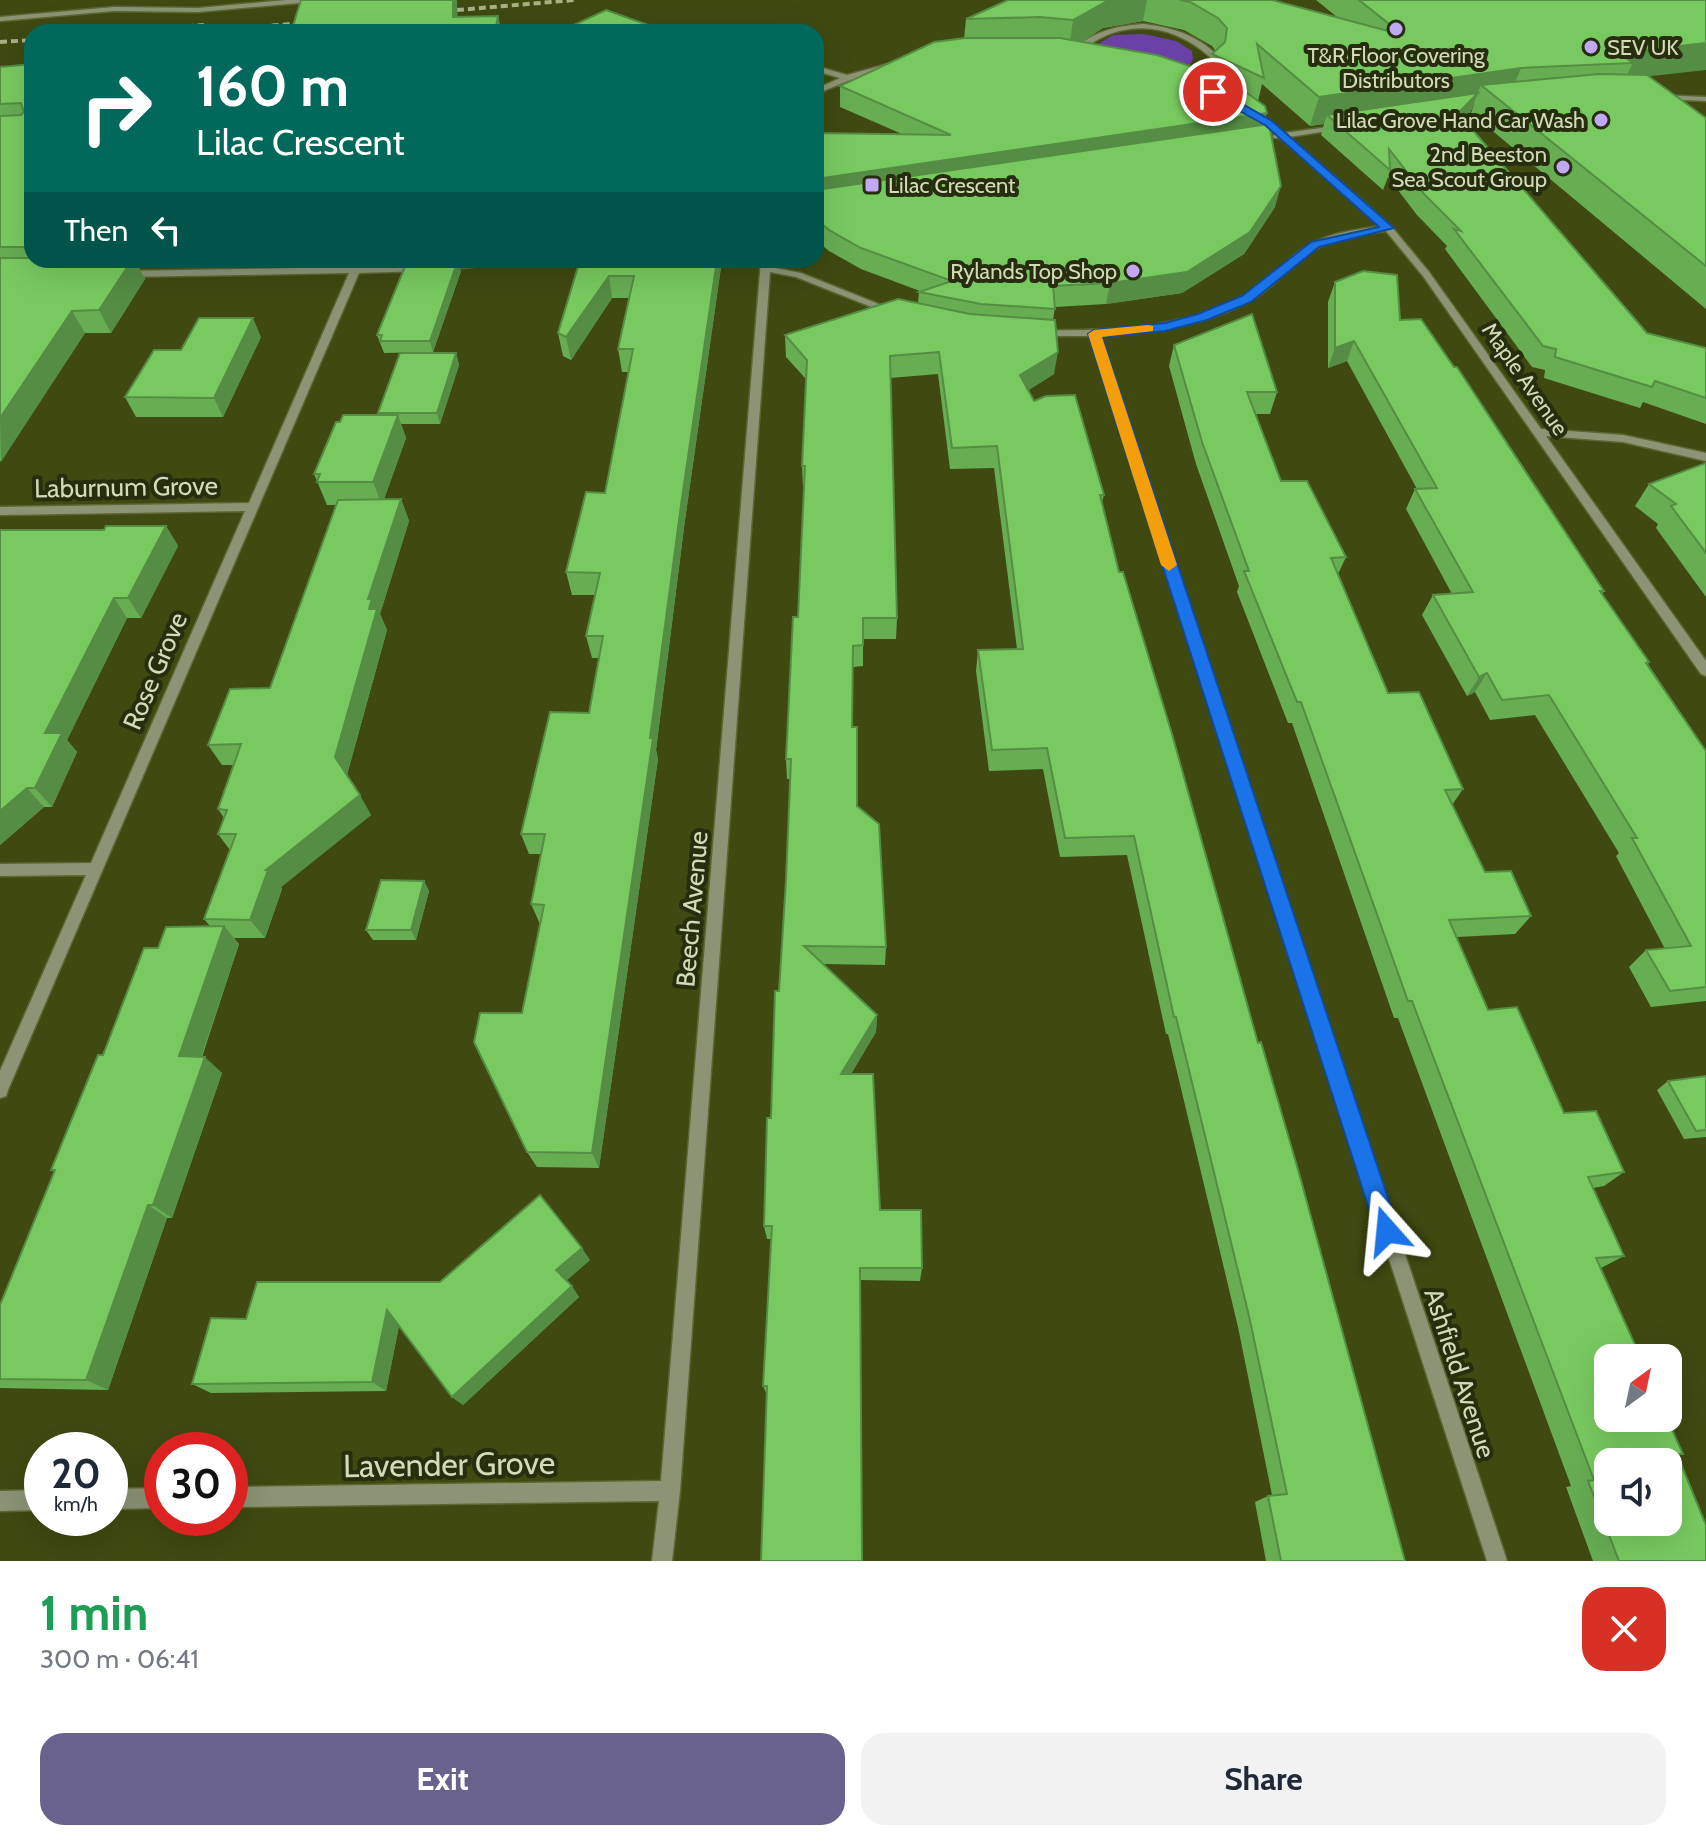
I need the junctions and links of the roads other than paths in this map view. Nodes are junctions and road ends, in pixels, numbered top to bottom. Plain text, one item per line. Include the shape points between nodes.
1 (311, 0) edge
2 (232, 3) edge
3 (0, 19) edge
4 (1061, 53) edge
5 (1072, 54) junction
6 (1084, 56) edge
7 (909, 61) edge
8 (824, 71) edge
9 (1204, 77) edge
10 (847, 78) junction
11 (824, 88) edge
12 (1650, 97) edge
13 (1706, 99) edge
14 (1241, 106) edge
15 (1344, 126) edge
16 (1283, 135) junction
17 (1267, 138) edge
18 (1388, 228) junction
19 (435, 268) edge
20 (766, 268) edge
21 (778, 268) edge
22 (355, 271) junction
23 (108, 274) edge
24 (896, 313) edge
25 (1024, 333) edge
26 (1094, 334) junction
27 (1538, 432) junction
28 (1706, 457) edge
29 (252, 507) junction
30 (0, 511) edge
31 (1706, 671) edge
32 (96, 869) junction
33 (0, 870) edge
34 (0, 1090) edge
35 (670, 1491) junction
36 (248, 1497) edge
37 (24, 1500) edge
38 (0, 1501) edge
39 (662, 1561) edge
40 (1497, 1561) edge

1 - 2 street
2 - 3 street
4 - 5 street
5 - 6 street
5 - 9 street via 1104,31 1158,28 1205,46 1215,62
7 - 10 street
8 - 10 street
10 - 11 street
12 - 13 street
14 - 16 street
15 - 16 street
16 - 17 street
16 - 18 street, Maple Avenue
18 - 26 street via 1315,245 1246,299 1203,317 1165,327
18 - 27 street, Maple Avenue
19 - 22 street
20 - 35 street, Beech Avenue
21 - 24 street
22 - 23 street
22 - 29 street, Rose Grove
25 - 26 street
26 - 40 street, Ashfield Avenue
27 - 28 street via 1630,438
27 - 31 street, Maple Avenue
29 - 30 street, Laburnum Grove
29 - 32 street, Rose Grove
32 - 33 street
32 - 34 street, Rose Grove
35 - 36 street, Lavender Grove
35 - 39 street, Beech Avenue
37 - 38 street

